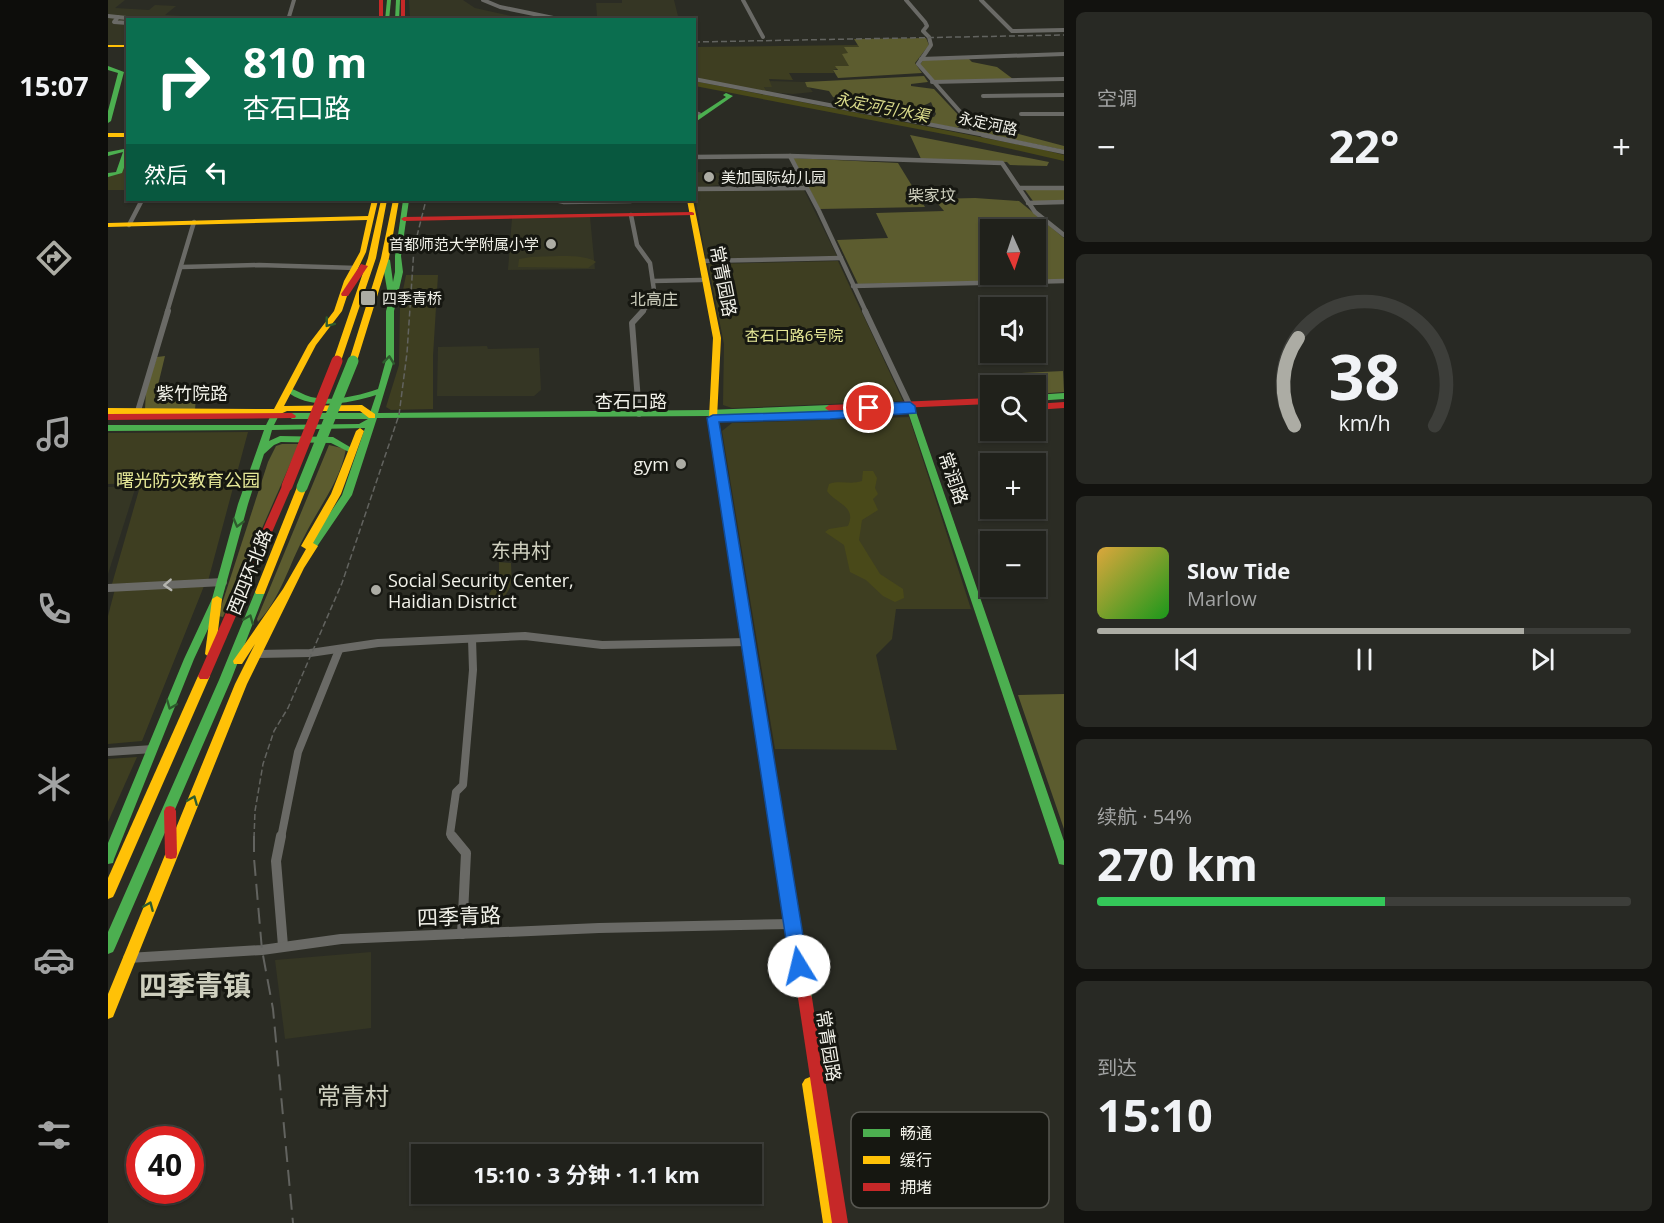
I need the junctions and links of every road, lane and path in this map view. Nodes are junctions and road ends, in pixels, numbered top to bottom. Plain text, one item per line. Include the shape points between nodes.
1 (294, 0) edge
2 (483, 0) edge
3 (743, 0) edge
4 (906, 0) edge
5 (981, 0) edge
6 (108, 16) edge
7 (118, 17) junction
8 (127, 18) edge
9 (289, 18) edge
10 (553, 18) edge
11 (126, 23) edge
12 (1064, 30) edge
13 (763, 38) dead end
14 (108, 47) edge
15 (126, 47) edge
16 (1064, 54) edge
17 (921, 59) junction
18 (108, 68) edge
19 (696, 79) edge
20 (1064, 79) edge
21 (932, 82) junction
22 (730, 87) dead end
23 (723, 92) dead end
24 (1064, 95) edge
25 (983, 96) dead end
26 (1021, 114) dead end
27 (1064, 114) edge
28 (108, 119) edge
29 (971, 132) junction
30 (108, 135) edge
31 (126, 135) edge
32 (126, 148) edge
33 (126, 151) edge
34 (1064, 152) edge
35 (108, 153) edge
36 (790, 156) junction
37 (696, 157) edge
38 (108, 176) edge
39 (806, 188) junction
40 (1019, 188) junction
41 (1064, 188) edge
42 (696, 189) edge
43 (141, 201) edge
44 (375, 201) edge
45 (384, 201) edge
46 (396, 201) edge
47 (406, 201) edge
48 (560, 201) edge
49 (1028, 202) junction
50 (1064, 202) edge
51 (631, 207) edge
52 (689, 208) edge
53 (405, 217) junction
54 (371, 218) junction
55 (194, 223) junction
56 (108, 224) edge
57 (129, 224) junction
58 (1064, 235) edge
59 (379, 258) junction
60 (841, 258) junction
61 (702, 261) junction
62 (182, 267) junction
63 (356, 268) junction
64 (701, 280) junction
65 (653, 281) junction
66 (1064, 281) edge
67 (853, 286) junction
68 (345, 294) junction
69 (392, 300) junction
70 (289, 390) junction
71 (380, 391) junction
72 (1064, 396) edge
73 (1046, 397) edge
74 (980, 402) edge
75 (1064, 405) edge
76 (1046, 406) edge
77 (911, 408) junction
78 (980, 408) edge
79 (108, 411) edge
80 (138, 411) junction
81 (170, 411) junction
82 (639, 414) junction
83 (184, 416) junction
84 (711, 416) junction
85 (108, 417) edge
86 (273, 419) junction
87 (108, 423) edge
88 (108, 428) edge
89 (362, 433) junction
90 (261, 454) junction
91 (223, 582) junction
92 (111, 590) edge
93 (288, 590) junction
94 (217, 599) junction
95 (472, 639) junction
96 (745, 642) junction
97 (339, 650) junction
98 (258, 654) junction
99 (207, 672) junction
100 (225, 680) junction
101 (153, 749) junction
102 (108, 752) edge
103 (170, 804) junction
104 (139, 823) junction
105 (171, 854) junction
106 (108, 860) edge
107 (1064, 860) edge
108 (108, 869) edge
109 (108, 893) edge
110 (789, 924) junction
111 (462, 934) junction
112 (283, 946) junction
113 (108, 948) edge
114 (128, 958) junction
115 (108, 1012) edge
116 (831, 1223) edge
117 (840, 1223) edge

1 - 9 street
2 - 10 street
3 - 13 street
4 - 17 street via 927,26 923,31 931,45
5 - 12 street via 1012,31
6 - 7 street
7 - 8 street
7 - 11 street via 114,22
14 - 15 main road
16 - 17 street
17 - 21 street via 919,66
18 - 28 main road via 121,72
19 - 29 street, 永定河路
20 - 21 street
21 - 29 street via 971,124
22 - 23 street
24 - 25 street
26 - 27 street
29 - 34 street, 永定河路
30 - 31 main road
32 - 35 main road
33 - 38 main road via 119,173
36 - 37 street
36 - 39 street, 常润路
36 - 40 street via 1002,163
39 - 42 street
39 - 60 street, 常润路
40 - 41 street
40 - 49 street
43 - 57 street
44 - 54 main road, 西四环北路
45 - 59 main road, 西四环北路
46 - 59 main road, 西四环北路
47 - 53 main road
48 - 51 street
49 - 50 street
49 - 58 street
51 - 52 main road
51 - 53 main road
51 - 65 street via 638,245 650,263
52 - 61 main road, 常青园路
52 - 64 main road, 常青园路
53 - 69 main road
54 - 55 main road
54 - 63 main road, 西四环北路
55 - 57 main road
55 - 62 street
56 - 57 main road
59 - 68 main road
59 - 69 main road
59 - 99 main road, 西四环北路, bridge
100 -> 59 main road, 西四环北路, bridge via 353,361
60 - 61 street
60 - 67 street, 常润路
61 - 84 main road, 常青园路 via 718,345
62 - 63 street
62 - 80 street
63 - 68 main road, 西四环北路
64 - 65 street
64 - 84 main road, 常青园路 via 712,348
65 - 82 street via 656,297 632,323
66 - 67 street
67 - 77 street, 常润路
68 -> 70 main road, 西四环北路
71 -> 69 main road via 390,360
70 - 71 main road via 297,396 329,400 357,399
70 - 86 main road, 西四环北路
71 - 89 main road
72 - 73 main road
74 - 77 main road, 杏石口路
75 - 76 main road
77 - 78 main road, 杏石口路
77 - 84 main road, 杏石口路 via 830,416
77 - 107 main road, 常润路
79 - 80 main road, 紫竹院路
80 - 81 main road, 紫竹院路
81 - 83 main road
81 - 86 main road, 紫竹院路
82 - 84 main road, 杏石口路
82 - 89 main road, 杏石口路
83 - 85 main road, 紫竹院路
83 - 86 main road, 紫竹院路
84 - 89 main road, 杏石口路
84 - 96 main road, 常青园路
86 - 87 main road, 紫竹院路
86 - 88 main road, 紫竹院路
86 - 89 main road, 杏石口路
86 - 90 main road, 西四环北路
89 - 90 main road via 333,440 279,439
89 - 93 main road via 347,495
90 -> 91 main road, 西四环北路 via 243,504
91 -> 92 street
91 - 94 main road, 西四环北路
93 - 98 main road
93 - 100 main road
94 - 99 main road
94 -> 101 main road, 西四环北路
95 - 96 street via 525,636 602,645
95 - 97 street via 378,643
95 - 111 street via 463,785 456,792 450,834 466,853
96 - 110 main road, 常青园路
97 - 98 street
97 - 112 street via 298,752 276,861
105 -> 98 main road via 241,684
99 - 104 main road, 西四环北路
100 - 103 main road, 西四环北路
101 - 102 street
101 - 106 main road, 西四环北路
103 - 105 main road
103 - 113 main road, 西四环北路
104 - 108 main road
104 - 109 main road, 西四环北路
114 -> 105 main road
110 - 111 street, 四季青路
110 - 116 main road, 常青园路
110 - 117 main road, 常青园路
111 - 112 street, 四季青路 via 341,939
112 - 114 street, 四季青路
114 - 115 main road

